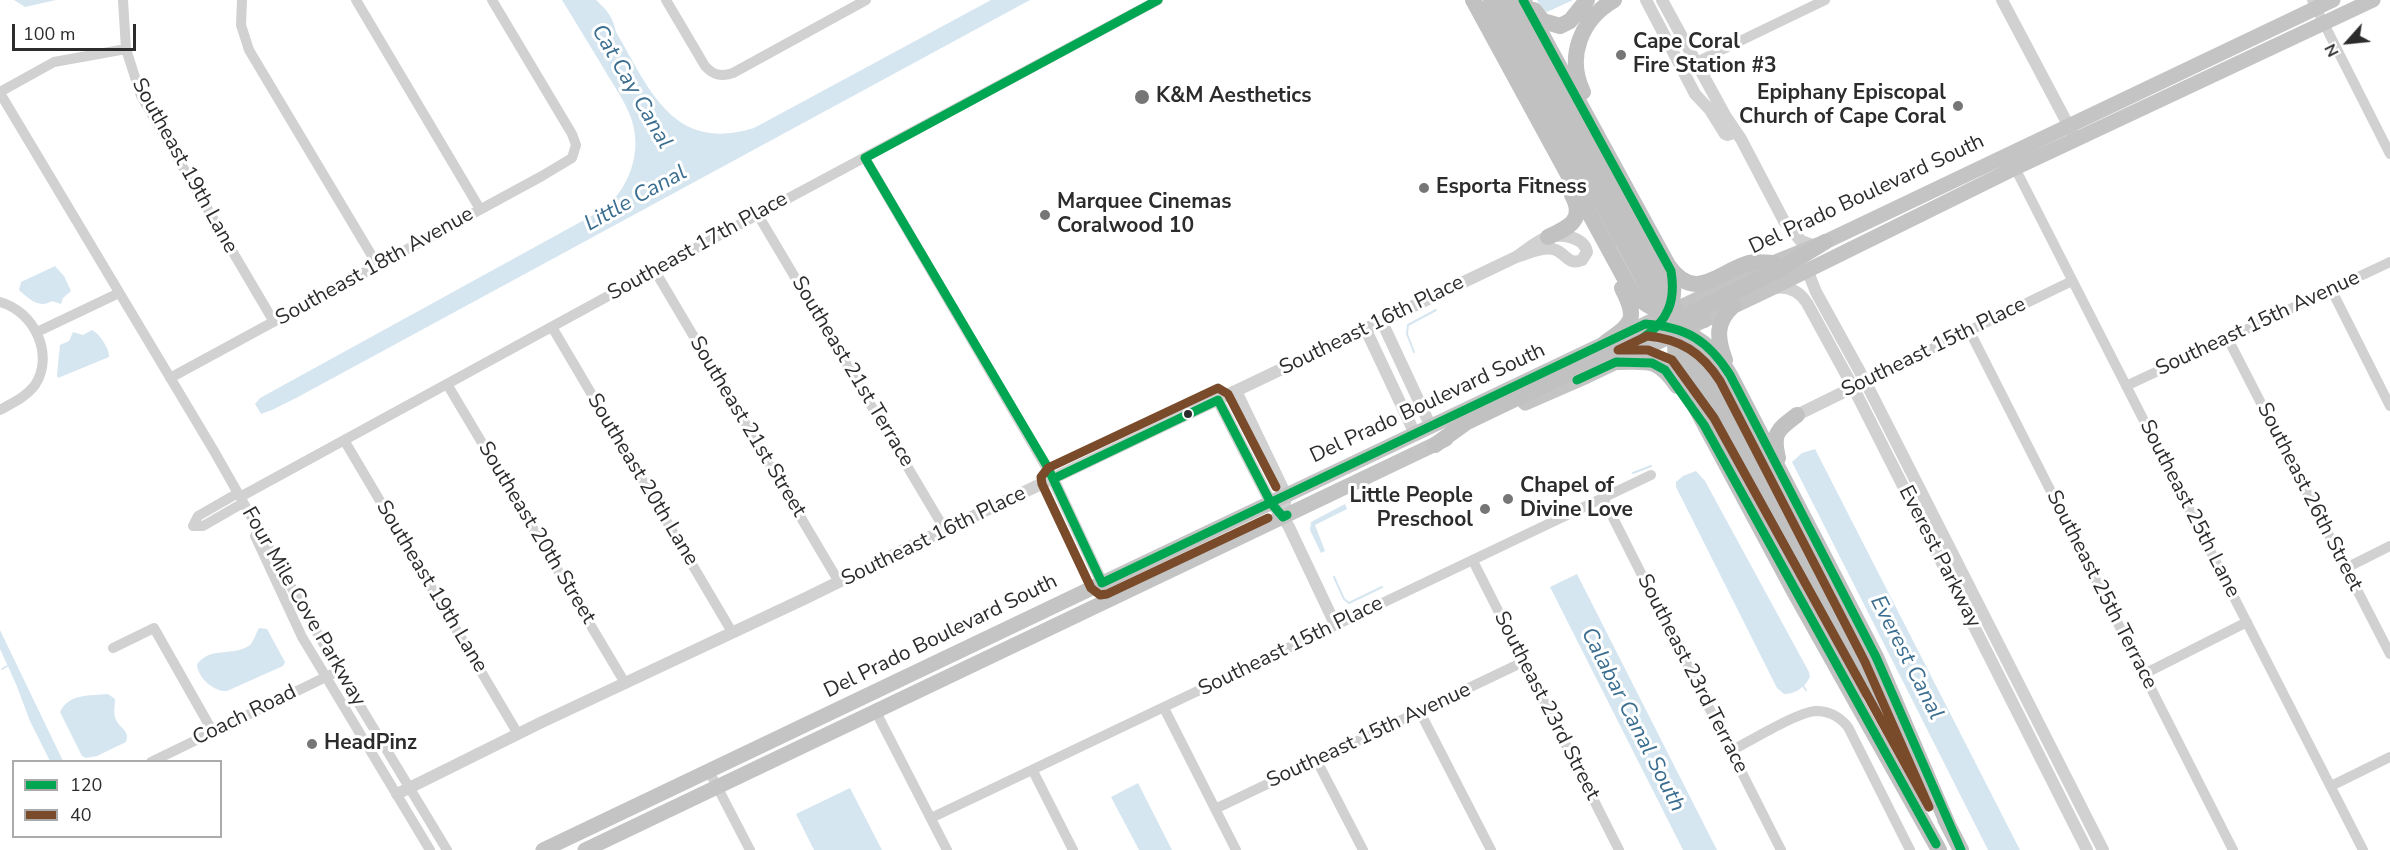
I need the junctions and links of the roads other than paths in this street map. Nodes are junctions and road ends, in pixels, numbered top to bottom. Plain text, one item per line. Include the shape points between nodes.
1 (123, 0) edge
2 (242, 0) edge
3 (356, 0) edge
4 (492, 0) edge
5 (666, 0) edge
6 (866, 0) edge
7 (1158, 0) edge
8 (1466, 0) edge
9 (1473, 0) edge
10 (1491, 0) edge
11 (1507, 0) edge
12 (1526, 0) edge
13 (1587, 0) edge
14 (1614, 0) edge
15 (1646, 0) edge
16 (1662, 0) edge
17 (1825, 0) edge
18 (2002, 0) edge
19 (2333, 0) edge
20 (2373, 0) edge
21 (2314, 4) edge
22 (2323, 23) junction
23 (126, 49) junction
24 (1503, 56) junction
25 (1696, 62) junction
26 (1682, 69) junction
27 (0, 92) edge
28 (1537, 118) junction
29 (2068, 124) junction
30 (1736, 132) junction
31 (2385, 132) edge
32 (2076, 140) junction
33 (2390, 154) edge
34 (865, 158) junction
35 (2014, 168) junction
36 (480, 209) junction
37 (1588, 211) junction
38 (758, 215) junction
39 (1645, 222) junction
40 (1548, 237) junction
41 (1654, 238) junction
42 (1623, 244) junction
43 (1820, 244) junction
44 (1516, 257) junction
45 (2390, 261) edge
46 (1667, 263) junction
47 (1773, 263) junction
48 (378, 266) junction
49 (1810, 268) junction
50 (655, 271) junction
51 (2072, 281) junction
52 (1772, 288) junction
53 (2331, 290) junction
54 (119, 293) junction
55 (0, 302) edge
56 (1733, 306) junction
57 (1662, 318) junction
58 (1704, 320) joint
59 (274, 322) junction
60 (1382, 322) junction
61 (552, 327) junction
62 (1682, 328) junction
63 (1366, 330) junction
64 (1969, 330) junction
65 (37, 332) junction
66 (2228, 339) junction
67 (1606, 342) junction
68 (1616, 362) junction
69 (1730, 375) junction
70 (170, 378) junction
71 (1865, 381) junction
72 (447, 384) junction
73 (2126, 386) junction
74 (1853, 387) junction
75 (1236, 391) junction
76 (1739, 391) junction
77 (1218, 400) junction
78 (1718, 404) junction
79 (2390, 406) edge
80 (1747, 408) junction
81 (0, 410) edge
82 (1797, 415) junction
83 (1704, 425) junction
84 (1431, 427) junction
85 (1415, 434) junction
86 (344, 440) junction
87 (1436, 445) junction
88 (1780, 471) junction
89 (1651, 475) dead end
90 (1053, 479) junction
91 (1286, 495) junction
92 (1603, 498) junction
93 (238, 499) junction
94 (1270, 503) junction
95 (1283, 517) junction
96 (945, 530) junction
97 (2390, 546) edge
98 (1473, 561) junction
99 (2346, 568) junction
100 (839, 582) junction
101 (1102, 583) junction
102 (2247, 622) junction
103 (1335, 624) junction
104 (732, 632) junction
105 (1030, 638) junction
106 (1997, 642) junction
107 (112, 648) dead end
108 (1984, 648) junction
109 (2390, 654) edge
110 (950, 656) junction
111 (1523, 662) junction
112 (339, 671) junction
113 (2144, 674) junction
114 (326, 677) junction
115 (625, 683) junction
116 (1164, 708) junction
117 (876, 712) junction
118 (1420, 712) junction
119 (213, 732) junction
120 (518, 734) junction
121 (1731, 751) junction
122 (2390, 757) edge
123 (155, 760) edge
124 (1317, 761) junction
125 (709, 771) junction
126 (1033, 771) junction
127 (2331, 786) junction
128 (408, 787) junction
129 (717, 787) junction
130 (397, 794) junction
131 (1215, 809) junction
132 (931, 818) junction
133 (1949, 827) junction
134 (430, 850) edge
135 (447, 850) edge
136 (543, 850) edge
137 (585, 850) edge
138 (750, 850) edge
139 (947, 850) edge
140 (1073, 850) edge
141 (1236, 850) edge
142 (1363, 850) edge
143 (1491, 850) edge
144 (1619, 850) edge
145 (1781, 850) edge
146 (1910, 850) edge
147 (1940, 850) edge
148 (1961, 850) edge
149 (2087, 850) edge
150 (2103, 850) edge
151 (2233, 850) edge
152 (2363, 850) edge

1 - 23 street, Southeast 19th Lane
2 - 48 street via 241,25 249,50
3 - 36 street
4 - 36 street, Southeast 18th Avenue via 569,127 575,150 565,163
5 - 6 street via 708,69 720,75 733,73
7 - 34 street, Southeast 17th Place
8 - 24 highway
9 - 24 highway
10 - 42 highway
11 - 42 highway
12 - 13 highway via 1543,21 1560,26 1570,21
12 - 39 highway
14 - 39 highway via 1584,28 1576,53 1576,73 1639,197
15 - 26 street
16 - 25 street
17 - 25 street
18 - 29 street
19 - 21 main road, Del Prado Boulevard South
20 - 22 main road, Del Prado Boulevard South
21 - 22 street
21 - 29 main road, Del Prado Boulevard South
22 - 31 street
22 - 32 main road, Del Prado Boulevard South
23 - 27 street via 54,62
23 - 59 street, Southeast 19th Lane via 150,113
24 - 28 highway
25 - 26 street
25 - 30 street
26 - 30 street via 1725,134
27 - 54 street, Four Mile Cove Parkway
28 - 37 highway
28 - 40 highway via 1548,152 1577,208 1570,226
29 - 32 street
29 - 43 main road, Del Prado Boulevard South
30 - 43 street via 1789,228 1801,242
31 - 33 street
32 - 35 main road, Del Prado Boulevard South
34 - 38 street, Southeast 17th Place
34 - 90 street
35 - 49 main road, Del Prado Boulevard South
35 - 51 street, Southeast 25th Lane
36 - 48 street, Southeast 18th Avenue
37 - 42 highway
37 - 67 highway via 1594,236 1632,310 1625,327
38 - 50 street, Southeast 17th Place
38 - 96 street, Southeast 21st Terrace
39 - 41 highway
40 - 44 street
40 - 44 street, Southeast 16th Place via 1578,239 1585,244 1586,256 1579,262 1570,262 1557,250 1547,248
41 - 42 highway via 1656,259 1641,271 1625,271
41 - 46 highway
42 - 57 highway via 1628,286
42 - 78 highway, bridge
43 - 47 main road, Del Prado Boulevard South
43 - 62 highway via 1784,267 1697,310
44 - 60 street, Southeast 16th Place
45 - 53 street, Southeast 15th Avenue
46 - 47 highway via 1682,279 1700,284 1749,263
46 - 57 highway via 1674,286 1673,302
47 - 57 main road, Del Prado Boulevard South
48 - 59 street, Southeast 18th Avenue
49 - 52 main road, Del Prado Boulevard South
49 - 71 street, Everest Parkway via 1816,292
50 - 61 street, Southeast 17th Place
50 - 100 street, Southeast 21st Street
51 - 64 street, Southeast 15th Place
51 - 73 street, Southeast 25th Lane
52 - 56 main road, Del Prado Boulevard South
52 - 74 street, Everest Parkway via 1791,289 1804,298
53 - 66 street, Southeast 15th Avenue
53 - 79 street
54 - 65 street
54 - 70 street, Four Mile Cove Parkway
55 - 65 street via 19,312
56 - 58 main road, Del Prado Boulevard South
56 - 69 highway via 1721,319 1719,339
57 - 62 highway
57 - 67 main road, Del Prado Boulevard South
57 - 87 highway via 1642,338 1467,422
58 - 62 highway
59 - 70 street, Southeast 18th Avenue
60 - 63 street, Southeast 16th Place
60 - 84 street
61 - 72 street, Southeast 17th Place
61 - 104 street, Southeast 20th Lane
62 - 68 main road, Del Prado Boulevard South
62 - 69 highway via 1712,348
62 - 83 highway via 1674,350 1676,371
63 - 75 street, Southeast 16th Place
63 - 85 street
64 - 71 street, Southeast 15th Place
64 - 113 street, Southeast 25th Terrace
65 - 81 street via 42,368 36,384 25,396
66 - 73 street, Southeast 15th Avenue
66 - 99 street, Southeast 26th Street
67 - 84 main road, Del Prado Boulevard South
68 - 83 highway via 1646,362 1662,367
68 - 87 main road, Del Prado Boulevard South
69 - 76 highway
70 - 93 street, Four Mile Cove Parkway via 216,470
71 - 74 street, Southeast 15th Place
71 - 106 street, Everest Parkway
72 - 86 street, Southeast 17th Place
72 - 115 street, Southeast 20th Street
73 - 102 street, Southeast 25th Lane
74 - 82 street, Southeast 15th Place
74 - 108 street, Everest Parkway
75 - 77 street, Southeast 16th Place
75 - 91 street
76 - 80 highway
76 - 83 highway via 1715,371 1694,378 1690,387
77 - 90 street, Southeast 16th Place
77 - 94 street
78 - 133 highway
78 - 147 highway
80 - 82 highway via 1770,422
80 - 88 highway
82 - 88 highway via 1775,436
83 - 147 highway
84 - 85 main road, Del Prado Boulevard South
85 - 91 main road, Del Prado Boulevard South
86 - 93 street, Southeast 17th Place
86 - 120 street, Southeast 19th Lane
87 - 95 main road, Del Prado Boulevard South
88 - 133 highway via 1876,657
89 - 92 street, Southeast 15th Place
90 - 96 street, Southeast 16th Place
90 - 101 street
91 - 94 main road, Del Prado Boulevard South
91 - 95 street
92 - 98 street, Southeast 15th Place
92 - 121 street, Southeast 23rd Terrace
93 - 112 street, Four Mile Cove Parkway
93 - 114 street, Four Mile Cove Parkway via 302,637
94 - 95 street
94 - 101 main road, Del Prado Boulevard South
95 - 103 street
95 - 105 main road, Del Prado Boulevard South
96 - 100 street, Southeast 16th Place
97 - 99 street
98 - 103 street, Southeast 15th Place
98 - 111 street, Southeast 23rd Street
99 - 109 street, Southeast 26th Street
100 - 104 street, Southeast 16th Place
101 - 105 main road via 1100,591 1089,601 1053,618
101 - 110 main road, Del Prado Boulevard South
102 - 113 street
102 - 127 street, Southeast 25th Lane
103 - 116 street, Southeast 15th Place
104 - 115 street, Southeast 16th Place
105 - 117 main road, Del Prado Boulevard South
106 - 108 street
106 - 150 street, Everest Parkway
107 - 119 street via 154,628
108 - 149 street, Everest Parkway
110 - 117 main road via 930,673 886,696
110 - 125 main road, Del Prado Boulevard South
111 - 118 street, Southeast 15th Avenue
111 - 144 street, Southeast 23rd Street
112 - 114 street, Coach Road
112 - 128 street, Four Mile Cove Parkway
113 - 151 street, Southeast 25th Terrace
114 - 119 street, Coach Road
114 - 130 street, Four Mile Cove Parkway
115 - 120 street, Southeast 16th Place
116 - 126 street, Southeast 15th Place
116 - 131 street
117 - 129 main road, Del Prado Boulevard South
117 - 132 street
118 - 124 street, Southeast 15th Avenue
118 - 143 street
119 - 123 street, Coach Road
120 - 128 street, Southeast 16th Place
121 - 145 street, Southeast 23rd Terrace
121 - 146 street via 1806,713 1820,711 1835,716 1848,727
122 - 127 street
124 - 131 street, Southeast 15th Avenue
124 - 142 street
125 - 129 street
125 - 136 main road, Del Prado Boulevard South
126 - 132 street, Southeast 15th Place
126 - 140 street
127 - 152 street, Southeast 25th Lane
128 - 130 street, Southeast 16th Place
128 - 135 street, Four Mile Cove Parkway
129 - 137 main road, Del Prado Boulevard South
129 - 138 street
130 - 134 street, Four Mile Cove Parkway
131 - 141 street
132 - 139 street
133 - 148 highway

